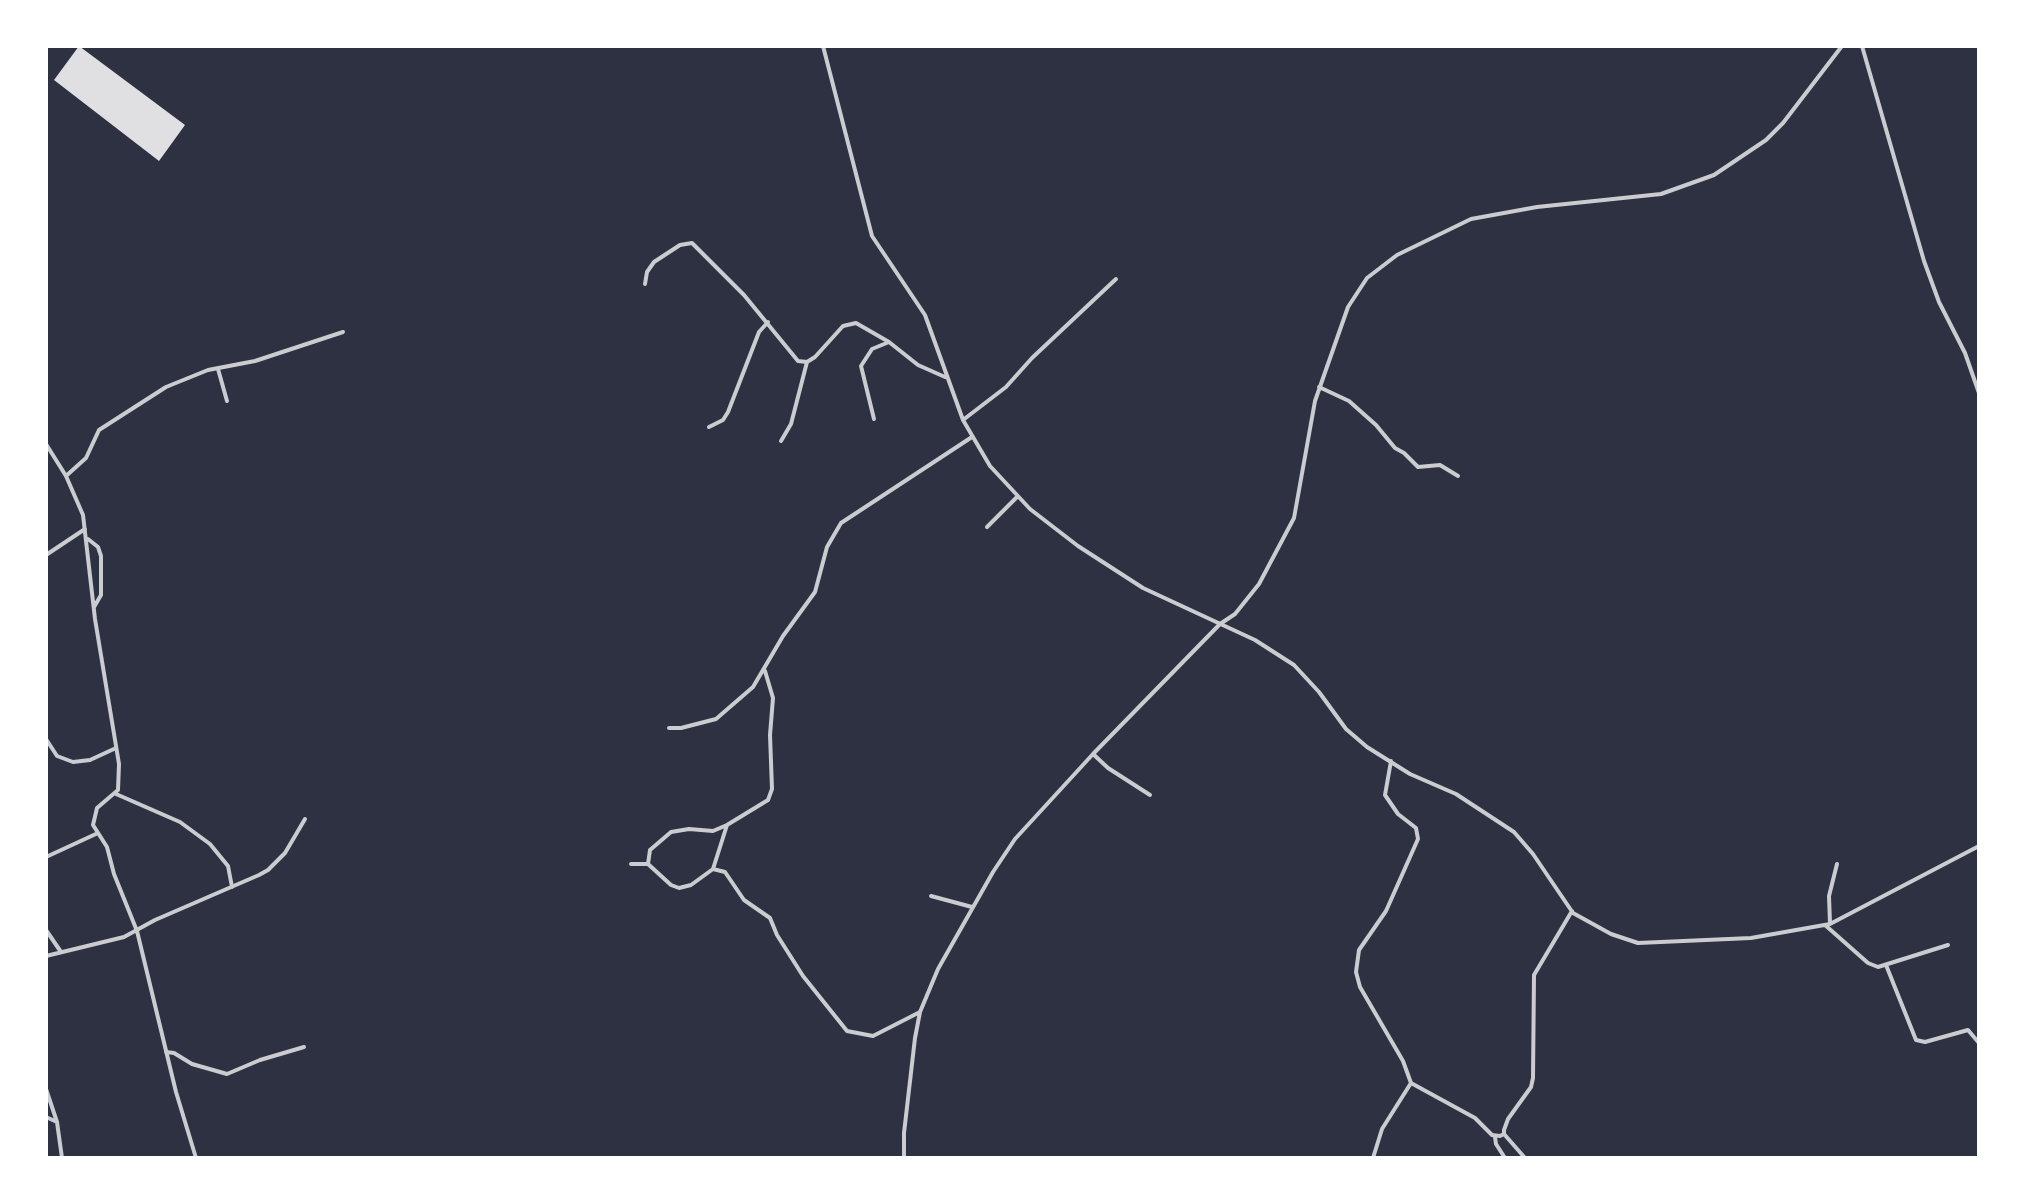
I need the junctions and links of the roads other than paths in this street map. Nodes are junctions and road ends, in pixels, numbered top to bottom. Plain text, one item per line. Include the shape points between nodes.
1 (823, 46) edge
2 (1842, 46) edge
3 (1862, 46) edge
4 (1116, 279) dead end
5 (645, 284) dead end
6 (768, 322) junction
7 (343, 332) dead end
8 (889, 342) junction
9 (807, 362) junction
10 (218, 368) junction
11 (945, 377) junction
12 (1319, 387) junction
13 (1979, 393) edge
14 (227, 401) dead end
15 (874, 419) dead end
16 (963, 420) junction
17 (709, 427) dead end
18 (972, 437) junction
19 (781, 441) dead end
20 (46, 444) edge
21 (66, 476) junction
22 (1458, 476) dead end
23 (1017, 497) junction
24 (987, 527) dead end
25 (85, 529) junction
26 (88, 539) junction
27 (46, 555) edge
28 (94, 607) junction
29 (1220, 624) junction
30 (764, 669) junction
31 (669, 728) dead end
32 (46, 739) edge
33 (116, 748) junction
34 (1093, 754) junction
35 (1391, 761) junction
36 (116, 794) junction
37 (1150, 795) dead end
38 (305, 819) dead end
39 (727, 825) junction
40 (98, 833) junction
41 (1979, 846) edge
42 (46, 857) edge
43 (631, 864) dead end
44 (648, 864) junction
45 (1837, 864) dead end
46 (713, 869) junction
47 (232, 887) junction
48 (931, 896) dead end
49 (972, 907) junction
50 (1572, 911) junction
51 (1828, 924) junction
52 (46, 930) edge
53 (137, 931) junction
54 (1948, 945) dead end
55 (61, 952) junction
56 (46, 956) edge
57 (1886, 965) junction
58 (920, 1012) junction
59 (1979, 1043) edge
60 (304, 1047) dead end
61 (166, 1052) junction
62 (1411, 1083) junction
63 (46, 1089) edge
64 (52, 1103) junction
65 (46, 1107) edge
66 (46, 1117) edge
67 (57, 1122) junction
68 (1504, 1134) junction
69 (1495, 1137) junction
70 (62, 1158) edge
71 (196, 1158) edge
72 (904, 1158) edge
73 (1373, 1158) edge
74 (1505, 1158) edge
75 (1525, 1158) edge

1 - 11 street via 872,236 925,315
2 - 12 street via 1783,123 1714,175 1661,194 1486,215 1385,263 1367,278 1348,307
3 - 13 street via 1927,271
4 - 16 street via 1006,387
5 - 6 street via 654,262 692,243
6 - 9 street via 794,357
6 - 17 street via 759,332 728,412
7 - 10 street
8 - 9 street via 860,324 847,323
8 - 11 street via 918,365
8 - 15 street via 872,349 861,366
9 - 19 street via 791,424
10 - 14 street
10 - 21 street via 166,387 113,418 95,436 86,458
11 - 16 street
12 - 22 street via 1349,401 1418,467 1440,465
12 - 29 street via 1294,518 1259,584
16 - 18 street
18 - 23 street
18 - 30 street via 841,523 827,547 812,597
20 - 21 street
21 - 25 street
23 - 24 street
23 - 29 street via 1117,573
25 - 26 street
25 - 27 street
26 - 28 street
26 - 28 street via 101,556 101,595
28 - 33 street
29 - 34 street
29 - 35 street via 1294,665 1346,729
30 - 31 street via 753,687 716,719
30 - 39 street via 773,698 772,789 768,800
32 - 33 street via 57,756 73,762
33 - 36 street
34 - 37 street
34 - 49 street via 1015,839
35 - 50 street via 1514,832
35 - 62 street via 1387,800 1416,828 1418,839 1386,911 1359,950 1356,972
36 - 40 street via 96,810 93,825
36 - 47 street via 180,822 210,844 228,866
38 - 47 street via 268,870
39 - 44 street via 713,831 671,832 650,850
39 - 46 street
40 - 42 street
40 - 53 street
41 - 51 street
43 - 44 street
44 - 46 street via 679,888
45 - 51 street
46 - 58 street via 725,872 744,900 770,918 803,976 847,1031 873,1036
47 - 53 street
48 - 49 street
49 - 58 street
50 - 51 street via 1638,943 1751,938
50 - 68 street via 1534,975 1533,1078
51 - 57 street via 1868,963
52 - 55 street
53 - 55 street via 105,944
53 - 61 street
54 - 57 street
55 - 56 street
57 - 59 street via 1916,1040 1968,1030
58 - 72 street
60 - 61 street via 227,1074
61 - 71 street
62 - 69 street via 1475,1118
62 - 73 street via 1382,1129
63 - 64 street
64 - 65 street
64 - 67 street
66 - 67 street
67 - 70 street
68 - 69 street
68 - 75 street
69 - 74 street

